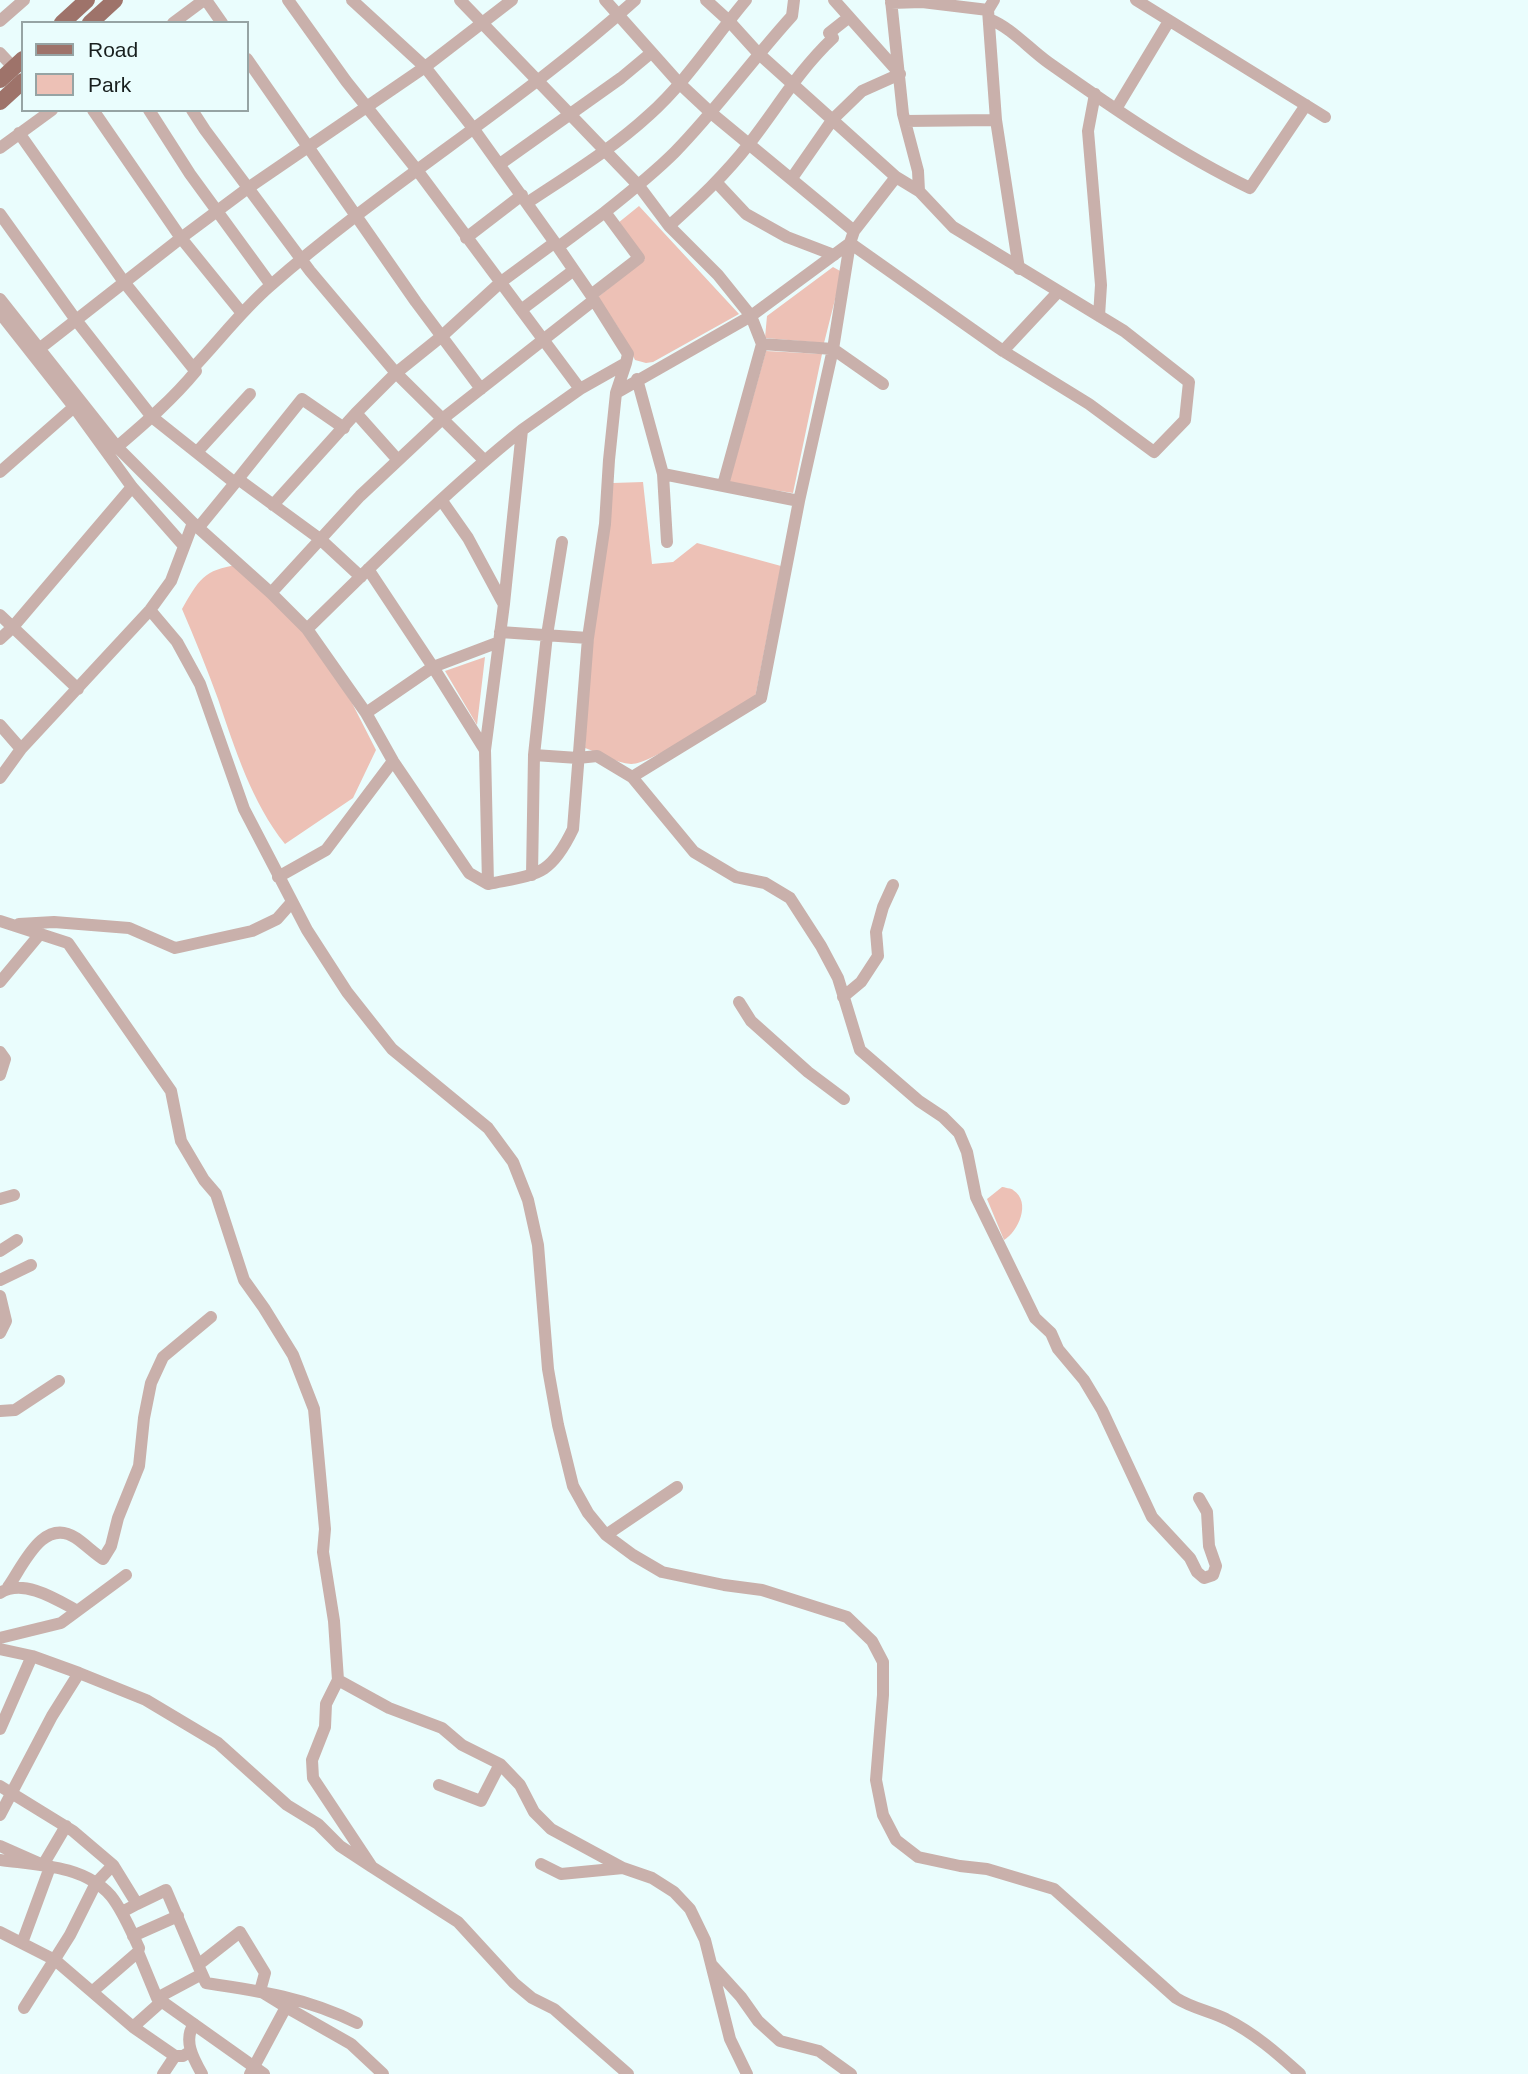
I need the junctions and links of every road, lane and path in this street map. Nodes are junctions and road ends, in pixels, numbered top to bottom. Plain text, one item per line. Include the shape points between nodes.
1 (24, 0) edge
2 (205, 0) edge
3 (288, 0) edge
4 (352, 0) edge
5 (461, 0) edge
6 (512, 0) edge
7 (605, 0) edge
8 (635, 0) edge
9 (706, 0) edge
10 (746, 0) edge
11 (794, 0) edge
12 (834, 0) edge
13 (1136, 0) edge
14 (891, 1) edge
15 (923, 1) edge
16 (95, 6) edge
17 (990, 10) edge
18 (618, 15) junction
19 (2, 17) edge
20 (848, 18) junction
21 (66, 21) edge
22 (176, 21) edge
23 (221, 21) edge
24 (729, 21) junction
25 (1169, 22) junction
26 (483, 23) junction
27 (0, 53) edge
28 (651, 53) junction
29 (758, 53) junction
30 (248, 60) edge
31 (18, 63) edge
32 (425, 67) junction
33 (900, 74) junction
34 (0, 80) edge
35 (538, 80) junction
36 (792, 82) junction
37 (21, 83) edge
38 (679, 83) junction
39 (1095, 94) junction
40 (0, 102) edge
41 (1306, 105) junction
42 (366, 108) junction
43 (1116, 109) junction
44 (49, 112) edge
45 (94, 112) edge
46 (150, 112) edge
47 (193, 112) edge
48 (710, 112) junction
49 (570, 116) junction
50 (1325, 117) dead end
51 (833, 119) junction
52 (996, 120) junction
53 (905, 121) junction
54 (473, 128) junction
55 (19, 133) junction
56 (750, 143) junction
57 (308, 147) junction
58 (0, 148) edge
59 (607, 150) junction
60 (500, 164) junction
61 (417, 170) junction
62 (896, 177) junction
63 (792, 178) junction
64 (717, 183) junction
65 (639, 186) junction
66 (248, 188) junction
67 (919, 191) junction
68 (524, 199) junction
69 (219, 212) junction
70 (605, 212) junction
71 (0, 214) edge
72 (355, 216) junction
73 (669, 226) junction
74 (852, 237) junction
75 (181, 238) junction
76 (466, 238) junction
77 (556, 245) junction
78 (834, 256) junction
79 (302, 260) junction
80 (1019, 269) junction
81 (574, 270) junction
82 (124, 282) junction
83 (501, 282) junction
84 (271, 285) junction
85 (1058, 292) junction
86 (592, 297) junction
87 (0, 299) edge
88 (521, 310) junction
89 (241, 312) junction
90 (0, 313) edge
91 (751, 316) junction
92 (1099, 316) junction
93 (76, 320) junction
94 (442, 336) junction
95 (542, 339) junction
96 (762, 344) junction
97 (39, 349) junction
98 (833, 349) junction
99 (1003, 351) junction
100 (626, 363) junction
101 (193, 368) junction
102 (396, 373) junction
103 (638, 379) junction
104 (883, 383) dead end
105 (481, 389) junction
106 (580, 389) junction
107 (616, 393) junction
108 (250, 394) dead end
109 (74, 407) junction
110 (356, 413) junction
111 (152, 417) junction
112 (441, 420) junction
113 (344, 428) junction
114 (522, 430) junction
115 (117, 447) junction
116 (197, 452) junction
117 (397, 459) junction
118 (484, 460) junction
119 (0, 472) edge
120 (663, 474) junction
121 (237, 481) junction
122 (723, 485) junction
123 (132, 487) junction
124 (799, 500) junction
125 (442, 501) junction
126 (273, 505) junction
127 (196, 525) junction
128 (320, 539) junction
129 (562, 542) dead end
130 (667, 542) dead end
131 (184, 546) junction
132 (364, 573) junction
133 (271, 593) junction
134 (504, 604) junction
135 (150, 610) junction
136 (0, 615) edge
137 (12, 628) junction
138 (307, 629) junction
139 (547, 635) junction
140 (499, 637) junction
141 (589, 638) junction
142 (0, 639) edge
143 (433, 667) junction
144 (78, 689) junction
145 (366, 713) junction
146 (0, 725) edge
147 (21, 749) junction
148 (485, 750) junction
149 (534, 755) junction
150 (578, 758) junction
151 (393, 761) junction
152 (632, 777) junction
153 (0, 778) edge
154 (532, 875) junction
155 (278, 877) junction
156 (488, 884) junction
157 (893, 885) dead end
158 (292, 902) junction
159 (0, 921) edge
160 (13, 925) junction
161 (40, 934) junction
162 (0, 982) edge
163 (843, 997) junction
164 (739, 1002) dead end
165 (0, 1052) edge
166 (0, 1075) edge
167 (844, 1099) dead end
168 (14, 1195) dead end
169 (0, 1199) edge
170 (17, 1240) dead end
171 (0, 1251) edge
172 (32, 1265) dead end
173 (0, 1280) edge
174 (0, 1296) edge
175 (211, 1317) dead end
176 (0, 1333) edge
177 (59, 1381) dead end
178 (0, 1411) edge
179 (677, 1487) dead end
180 (1199, 1499) dead end
181 (607, 1535) junction
182 (126, 1575) dead end
183 (4, 1590) edge
184 (76, 1610) junction
185 (0, 1638) edge
186 (0, 1649) edge
187 (32, 1656) junction
188 (79, 1673) junction
189 (338, 1680) junction
190 (0, 1729) edge
191 (500, 1764) junction
192 (439, 1785) dead end
193 (6, 1789) edge
194 (0, 1815) edge
195 (66, 1826) junction
196 (0, 1846) edge
197 (0, 1860) edge
198 (541, 1864) dead end
199 (113, 1865) junction
200 (46, 1866) junction
201 (372, 1867) junction
202 (623, 1868) junction
203 (96, 1883) junction
204 (137, 1904) junction
205 (121, 1912) junction
206 (178, 1916) junction
207 (3, 1933) edge
208 (133, 1936) junction
209 (22, 1943) junction
210 (0, 1947) edge
211 (138, 1952) junction
212 (55, 1959) junction
213 (709, 1962) junction
214 (200, 1969) junction
215 (93, 1991) junction
216 (260, 1991) junction
217 (159, 2000) junction
218 (286, 2007) junction
219 (24, 2008) dead end
220 (358, 2023) dead end
221 (194, 2024) junction
222 (133, 2027) junction
223 (191, 2051) junction
224 (175, 2056) junction
225 (256, 2072) edge
226 (163, 2074) edge
227 (202, 2074) edge
228 (383, 2074) edge
229 (628, 2074) edge
230 (747, 2074) edge
231 (851, 2074) edge
232 (1300, 2074) edge

1 - 19 street
2 - 22 street
2 - 23 street
3 - 42 street
4 - 32 street
5 - 26 street
6 - 26 street
7 - 18 street
8 - 18 street
9 - 24 street
10 - 24 street
11 - 29 street via 792,16
12 - 20 street
13 - 25 street
14 - 15 street
14 - 33 street
15 - 17 street
16 - 21 main road
17 - 39 street via 998,23
17 - 52 street
18 - 28 street
18 - 35 street
20 - 33 street
20 - 36 street via 830,33 833,38
24 - 29 street
24 - 38 street
25 - 41 street
25 - 43 street
26 - 32 street
26 - 35 street
27 - 31 street
28 - 38 street
28 - 49 street
29 - 36 street
29 - 48 street
30 - 57 street
31 - 34 main road
32 - 42 street
32 - 54 street
33 - 51 street via 862,91
33 - 53 street
35 - 49 street
35 - 54 street
36 - 51 street
36 - 56 street
37 - 40 main road
38 - 48 street
38 - 59 street via 651,114
39 - 43 street
39 - 92 street via 1088,131 1101,285
41 - 43 street via 1250,188
41 - 50 street
42 - 57 street
42 - 61 street
44 - 55 street
45 - 75 street
46 - 69 street
47 - 66 street
48 - 56 street
48 - 65 street
49 - 59 street
49 - 60 street
51 - 62 street
51 - 63 street
52 - 53 street
52 - 80 street
53 - 67 street
54 - 60 street
54 - 61 street
55 - 58 street
55 - 82 street
56 - 63 street
56 - 64 street
57 - 66 street
57 - 72 street
59 - 65 street
59 - 68 street
60 - 68 street
61 - 72 street
61 - 76 street
62 - 67 street
62 - 74 street
63 - 74 street
64 - 73 street
64 - 78 street via 746,214
65 - 70 street
65 - 73 street
66 - 69 street
66 - 79 street
67 - 80 street via 953,227
68 - 76 street
68 - 77 street
69 - 75 street
69 - 84 street
70 - 77 street
70 - 86 street via 639,258
71 - 93 street
72 - 79 street
72 - 94 street
73 - 91 street
74 - 78 street
74 - 98 street
74 - 99 street
75 - 82 street
75 - 89 street
76 - 83 street
77 - 81 street
77 - 83 street
78 - 91 street
79 - 84 street
79 - 102 street
80 - 85 street
81 - 86 street
81 - 88 street
82 - 93 street
82 - 101 street
83 - 88 street
83 - 94 street
84 - 89 street
85 - 92 street
85 - 99 street
86 - 95 street
86 - 100 street via 628,354
87 - 97 street
88 - 95 street
89 - 101 street
90 - 109 street
91 - 96 street
91 - 103 street
92 - 99 street via 1189,382 1185,420 1154,452 1089,404
93 - 97 street
93 - 111 street
94 - 102 street
94 - 105 street
95 - 105 street
95 - 106 street
96 - 98 street
96 - 122 street
97 - 115 street
98 - 104 street
98 - 124 street
100 - 106 street
100 - 107 street
101 - 111 street via 196,371
102 - 110 street
102 - 112 street
103 - 107 street
103 - 120 street
105 - 112 street
106 - 114 street
107 - 141 street
108 - 116 street
109 - 119 street
109 - 123 street
110 - 113 street
110 - 117 street
111 - 115 street
111 - 116 street
112 - 117 street
112 - 118 street
113 - 121 street via 302,400
113 - 126 street
114 - 118 street
114 - 134 street
115 - 127 street
116 - 121 street
117 - 128 street
118 - 125 street
120 - 122 street
120 - 130 street
121 - 126 street
121 - 127 street
122 - 124 street
123 - 131 street
123 - 137 street
124 - 152 street via 761,698
125 - 132 street
125 - 134 street via 468,537
126 - 128 street
127 - 131 street
127 - 133 street
128 - 132 street
128 - 133 street
129 - 139 street
131 - 135 street via 171,581
132 - 138 street
132 - 143 street
133 - 138 street
134 - 140 street
135 - 144 street
135 - 155 street via 177,642 200,684 244,809
136 - 137 street
137 - 142 street
137 - 144 street
138 - 145 street
139 - 140 street
139 - 141 street
139 - 149 street
140 - 143 street
140 - 148 street
141 - 150 street
143 - 145 street
143 - 148 street
144 - 147 street
145 - 151 street
146 - 147 street
147 - 153 street
148 - 156 street
149 - 150 street
149 - 154 street
150 - 152 street via 597,756
150 - 154 street via 573,828 561,853
151 - 155 street via 326,850
151 - 156 street via 469,873
152 - 163 street via 694,852 736,877 765,883 790,898 821,946
154 - 156 street
155 - 158 street
157 - 163 street via 876,933 878,956 861,982
158 - 160 street via 277,919 252,931 175,948 129,928 54,922
158 - 181 street via 347,992 392,1049 488,1128 513,1162 538,1244 548,1369 573,1486
159 - 160 street
160 - 161 street
161 - 162 street
161 - 189 street via 68,943 171,1091 181,1140 216,1194 244,1280 293,1355 314,1409 323,1552
163 - 180 street via 860,1050 959,1133 976,1197 1035,1318 1051,1332 1102,1410 1152,1517 1204,1578 1213,1574 1216,1566 1209,1546 1207,1511
164 - 167 street via 751,1021
165 - 166 street via 5,1059
168 - 169 street
170 - 171 street
172 - 173 street
174 - 176 street via 6,1321
175 - 183 street via 163,1357 151,1383 139,1466 103,1559 74,1536 56,1533 36,1542
177 - 178 street via 15,1410
179 - 181 street
181 - 232 street via 662,1572 762,1590 847,1617 872,1641 883,1662 876,1780 883,1815 896,1840 918,1857 987,1869 1054,1889 1176,1998 1263,2040
182 - 184 street
183 - 184 street via 46,1594
184 - 185 street via 61,1623
186 - 187 street
187 - 188 street
187 - 190 street
188 - 193 street
188 - 201 street via 146,1700 218,1743 287,1805
189 - 191 street via 442,1728 462,1745
189 - 201 street via 326,1704 325,1727 312,1760 313,1778
191 - 192 street via 481,1801
191 - 202 street via 551,1829
193 - 194 street
193 - 195 street
195 - 199 street
195 - 200 street
196 - 200 street
197 - 200 street
198 - 202 street via 561,1874
199 - 203 street
199 - 204 street
200 - 203 street via 72,1871
200 - 209 street
201 - 229 street via 458,1922 514,1983 554,2009
202 - 213 street via 652,1878 690,1909 705,1940
203 - 205 street
203 - 212 street
204 - 205 street
204 - 206 street via 166,1890
205 - 208 street
206 - 208 street
206 - 214 street
207 - 209 street
207 - 210 street
208 - 211 street
209 - 212 street
211 - 215 street
211 - 217 street
212 - 215 street
212 - 219 street
213 - 230 street via 730,2039
213 - 231 street via 780,2041 819,2051
214 - 216 street via 206,1983
214 - 216 street via 240,1932 265,1973
214 - 217 street
215 - 222 street
216 - 218 street
216 - 220 street via 297,1998
217 - 221 street
217 - 222 street
218 - 225 street
218 - 228 street via 351,2043
221 - 223 street via 188,2032
221 - 225 street
222 - 224 street
223 - 224 street
223 - 227 street
224 - 226 street

